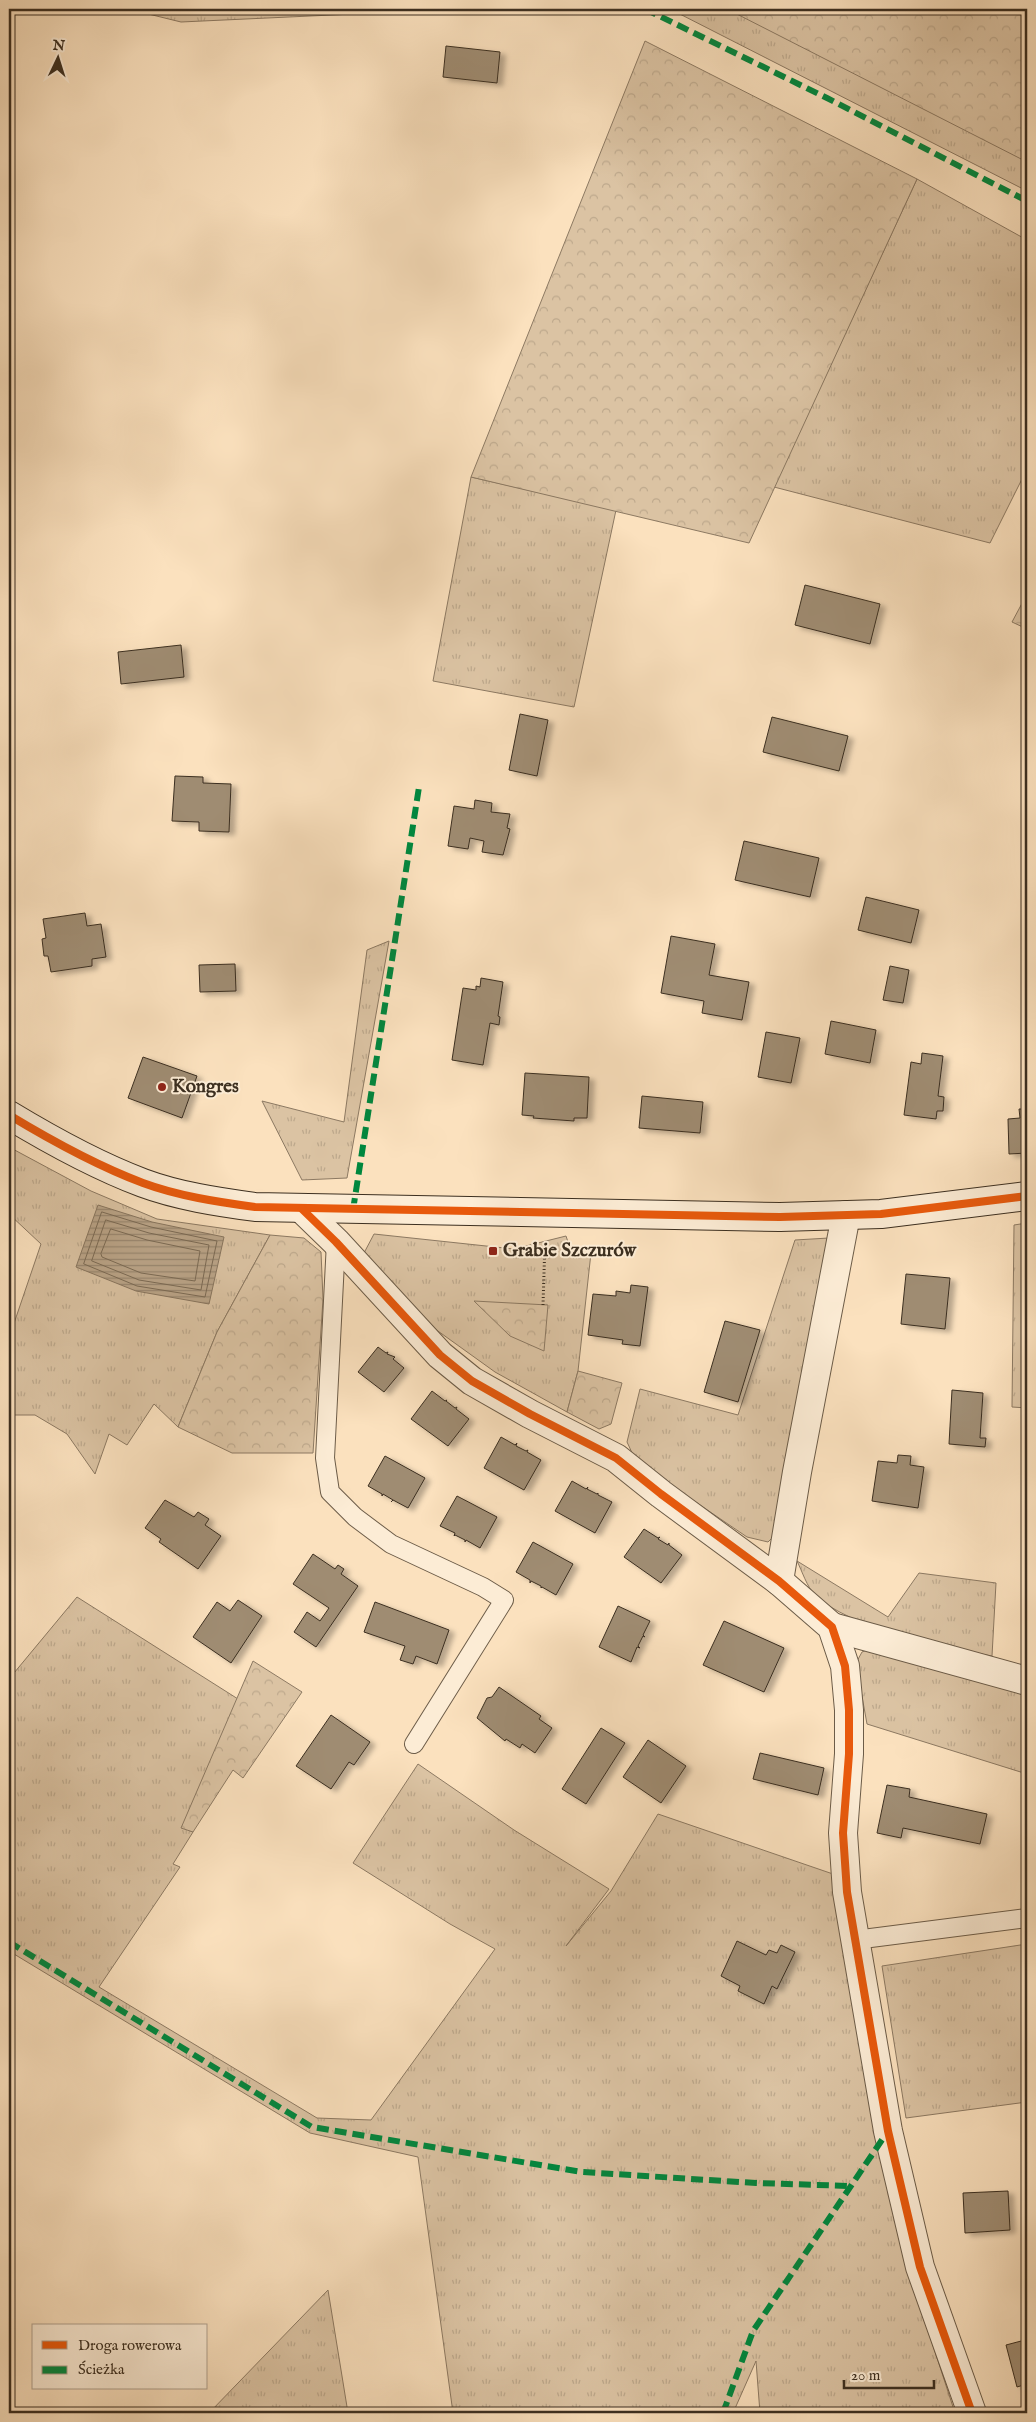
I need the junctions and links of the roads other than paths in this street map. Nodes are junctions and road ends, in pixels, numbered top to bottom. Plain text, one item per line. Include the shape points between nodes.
1 (9, 1115) edge
2 (1027, 1196) edge
3 (302, 1209) junction
4 (846, 1215) junction
5 (336, 1242) junction
6 (779, 1581) junction
7 (832, 1627) junction
8 (1027, 1681) edge
9 (414, 1744) dead end
10 (1027, 1918) edge
11 (855, 1940) junction
12 (972, 2413) edge

1 - 3 street via 63,1148 145,1184 222,1202
2 - 4 street via 928,1209
3 - 4 street via 780,1217
3 - 5 street
4 - 6 street
5 - 6 street via 440,1355 472,1381 616,1458
5 - 9 lane via 325,1458 330,1492 391,1544 504,1600
6 - 7 street
7 - 8 street
7 - 11 street via 845,1666 849,1710 843,1833 847,1892
10 - 11 lane
11 - 12 street via 888,2131 920,2267

